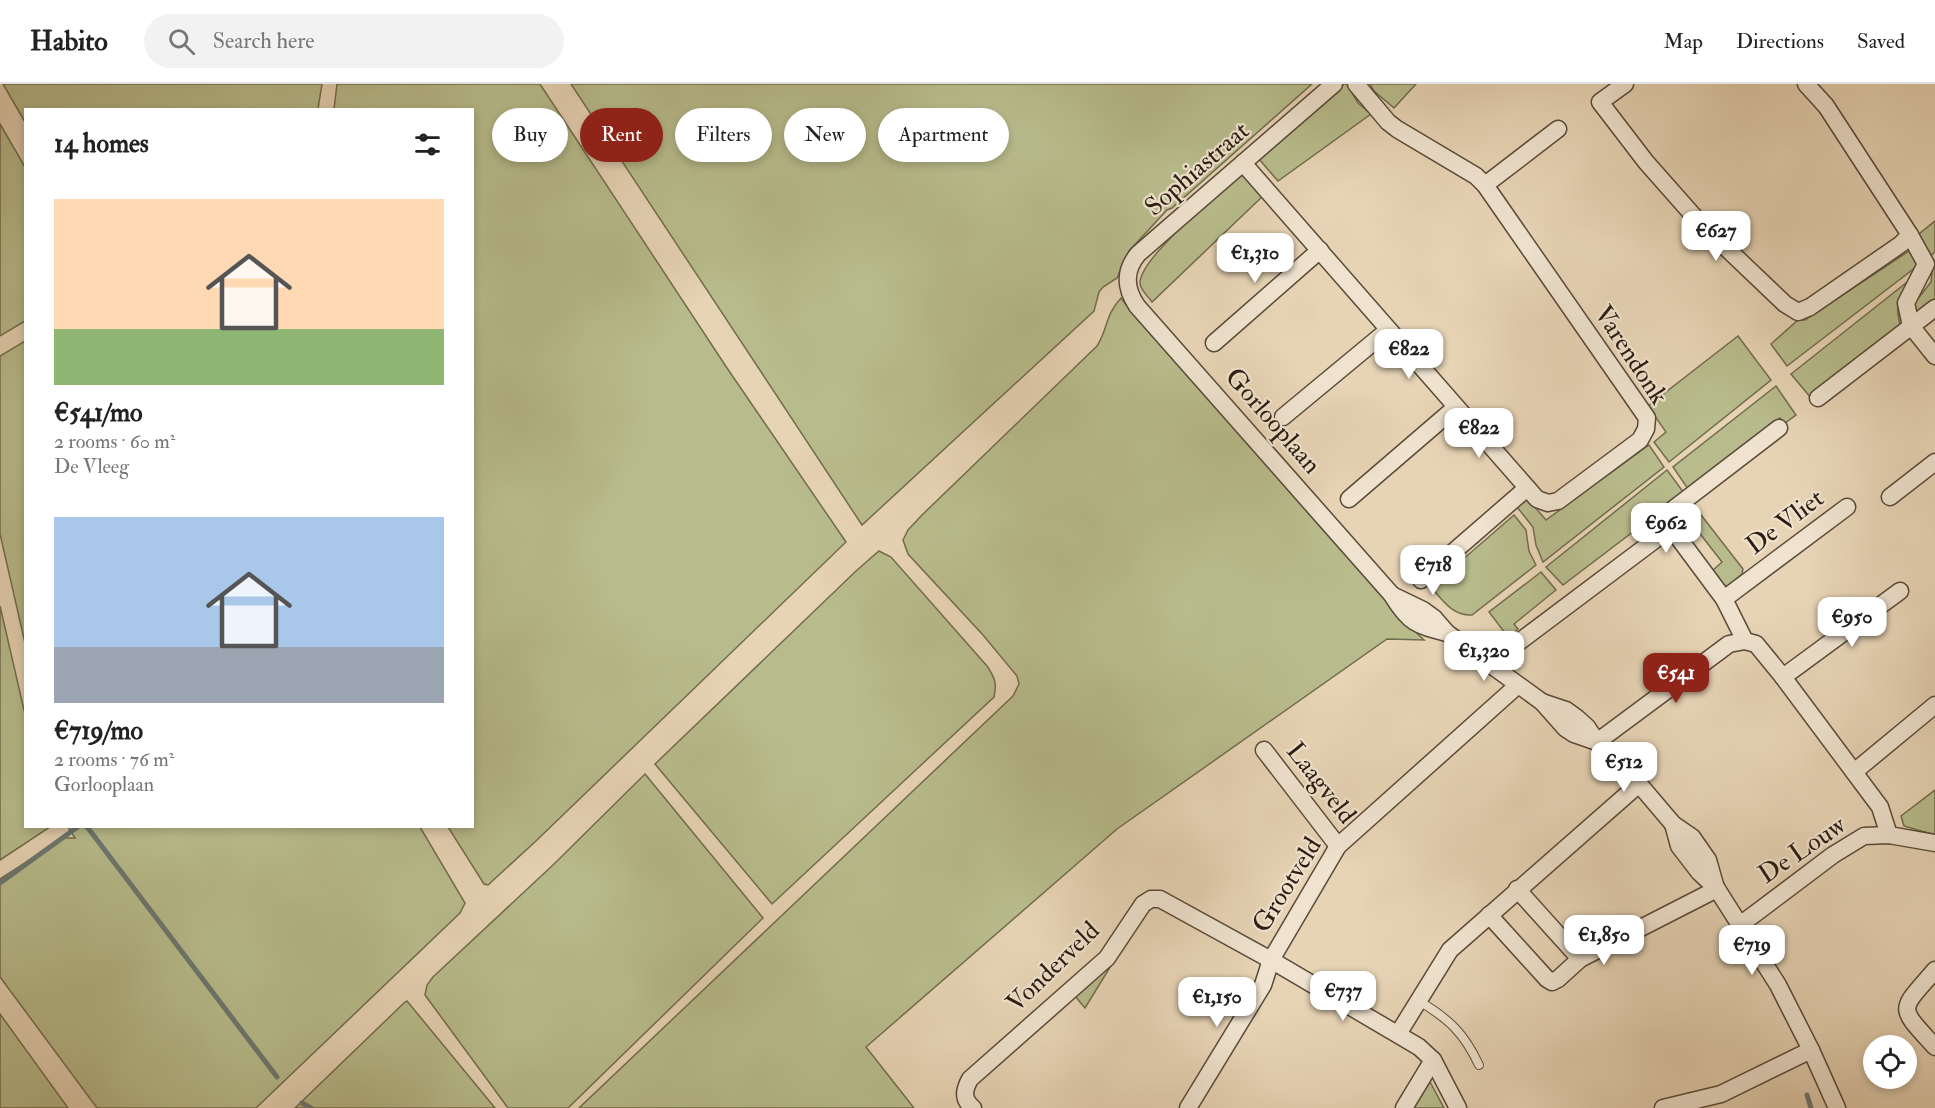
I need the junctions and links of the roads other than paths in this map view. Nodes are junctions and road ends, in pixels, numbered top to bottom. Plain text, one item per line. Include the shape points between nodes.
1 (1334, 84) edge
2 (1356, 84) edge
3 (1625, 84) edge
4 (1806, 84) edge
5 (1558, 129) dead end
6 (1243, 163) junction
7 (1485, 185) junction
8 (1910, 235) junction
9 (1320, 250) junction
10 (1128, 274) joint
11 (1935, 308) edge
12 (1911, 326) junction
13 (1388, 330) junction
14 (1214, 343) dead end
15 (1935, 356) edge
16 (1818, 398) dead end
17 (1456, 407) junction
18 (1283, 417) dead end
19 (1779, 428) dead end
20 (1935, 462) edge
21 (1527, 488) junction
22 (1890, 497) dead end
23 (1349, 499) dead end
24 (1847, 507) dead end
25 (1663, 517) junction
26 (1421, 580) dead end
27 (1900, 591) dead end
28 (1724, 598) junction
29 (1745, 641) junction
30 (1519, 642) dead end
31 (1783, 677) junction
32 (1518, 685) junction
33 (1935, 705) edge
34 (1597, 742) junction
35 (1264, 750) dead end
36 (1854, 772) junction
37 (1639, 784) junction
38 (1889, 835) junction
39 (1935, 843) edge
40 (1338, 846) junction
41 (1517, 889) junction
42 (1716, 889) junction
43 (1489, 915) junction
44 (1740, 925) junction
45 (1580, 959) junction
46 (1270, 960) junction
47 (1935, 970) edge
48 (1419, 1001) junction
49 (1398, 1034) junction
50 (1935, 1047) edge
51 (1811, 1050) junction
52 (1433, 1060) junction
53 (1479, 1065) dead end
54 (1723, 1101) edge
55 (973, 1108) edge
56 (1188, 1108) edge
57 (1404, 1108) edge
58 (1458, 1108) edge
59 (1663, 1108) edge
60 (1837, 1108) edge

1 - 6 street, Sophiastraat
2 - 7 street, Varendonk via 1388,122
3 - 8 street via 1600,102 1699,222 1798,312
4 - 8 street via 1826,106
5 - 7 street
6 - 9 street, Varendonk
6 - 10 street, Sophiastraat via 1138,254
7 - 21 street, Varendonk via 1647,418 1640,440 1558,501 1537,499
8 - 12 street via 1926,264 1906,303
9 - 13 street, Varendonk
9 - 14 street
10 - 32 street, Gorlooplaan via 1127,285 1137,306 1392,595 1423,610 1447,633
11 - 12 street
12 - 15 street
12 - 16 street
13 - 17 street, Varendonk
13 - 18 street
17 - 21 street, Varendonk
17 - 23 street
19 - 25 street
20 - 22 street
21 - 26 street
24 - 28 street, De Vliet
25 - 28 street
25 - 30 street via 1660,536
27 - 31 street
28 - 29 street
29 - 31 street via 1756,644
29 - 34 street via 1729,644
31 - 36 street
32 - 34 street, Gorlooplaan via 1542,702 1566,710 1587,727
32 - 40 street, Grootveld
33 - 36 street
34 - 37 street, Gorlooplaan
35 - 40 street, Laagveld
36 - 38 street via 1880,807
37 - 41 street
37 - 42 street, Gorlooplaan via 1673,824 1679,846
38 - 39 street, De Louw
38 - 44 street, De Louw via 1864,836
40 - 46 street, Grootveld
41 - 43 street
41 - 45 street
42 - 44 street, Gorlooplaan
42 - 45 street
43 - 45 street via 1552,982
43 - 48 street via 1450,950
44 - 51 street, Gorlooplaan via 1778,985
46 - 49 street, Grootveld
46 - 55 street, Vonderveld via 1160,899 1151,899 1143,904 1107,958 970,1079 964,1095
46 - 56 street via 1263,985
47 - 50 street via 1906,1007 1907,1016
48 - 49 street
48 - 53 lane via 1461,1033
49 - 52 street, Grootveld
51 - 54 street
51 - 60 street, Gorlooplaan
52 - 57 street
52 - 58 street, Grootveld
54 - 59 street

